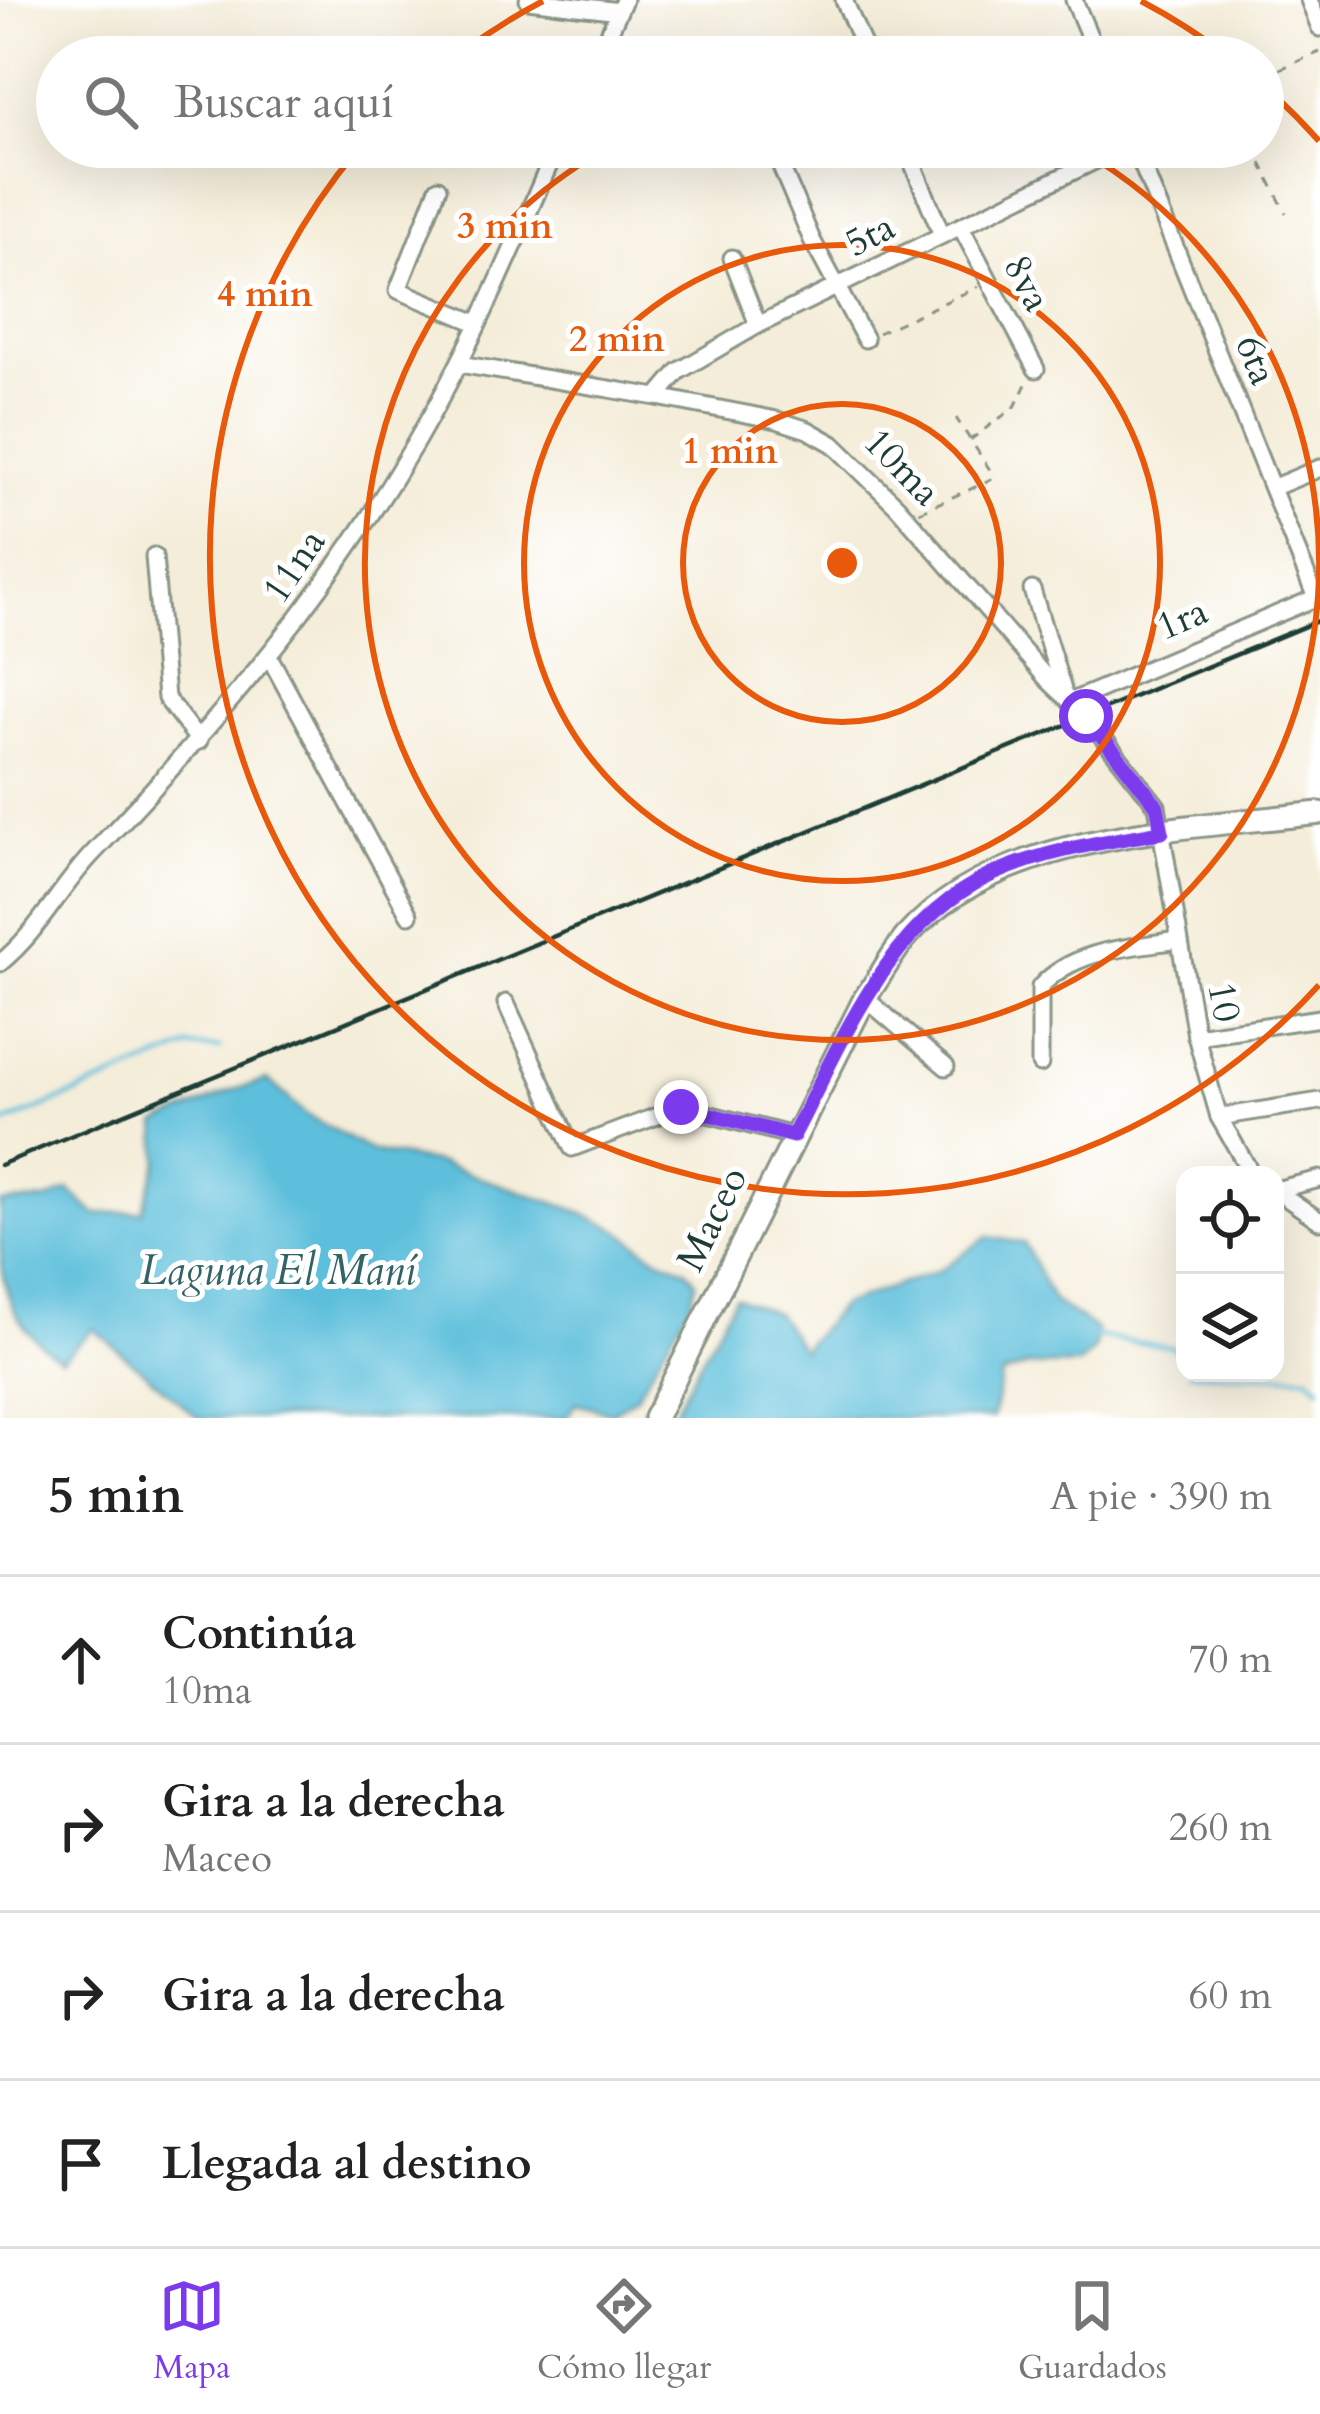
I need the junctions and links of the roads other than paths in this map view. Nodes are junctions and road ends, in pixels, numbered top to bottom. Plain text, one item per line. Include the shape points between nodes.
1 (528, 0) edge
2 (844, 0) edge
3 (1074, 0) edge
4 (1309, 0) edge
5 (621, 6) edge
6 (1320, 28) edge
7 (607, 36) edge
8 (859, 36) edge
9 (1089, 36) edge
10 (547, 168) edge
11 (782, 168) edge
12 (915, 168) edge
13 (1081, 168) edge
14 (1143, 168) edge
15 (439, 188) dead end
16 (962, 227) junction
17 (942, 235) junction
18 (732, 258) dead end
19 (840, 288) junction
20 (477, 323) junction
21 (758, 325) junction
22 (865, 339) road end
23 (459, 364) junction
24 (1036, 369) road end
25 (657, 397) junction
26 (1320, 468) edge
27 (1272, 488) junction
28 (154, 556) dead end
29 (1032, 590) dead end
30 (1318, 597) edge
31 (270, 658) junction
32 (1067, 699) junction
33 (200, 741) junction
34 (1320, 813) edge
35 (1162, 832) junction
36 (409, 915) dead end
37 (1179, 940) junction
38 (0, 963) edge
39 (865, 998) junction
40 (506, 1003) dead end
41 (1318, 1019) edge
42 (1196, 1036) junction
43 (1320, 1038) edge
44 (1040, 1064) dead end
45 (946, 1066) dead end
46 (1320, 1101) edge
47 (1219, 1117) junction
48 (793, 1136) junction
49 (1247, 1166) edge
50 (1320, 1179) edge
51 (1284, 1188) edge
52 (1284, 1196) edge
53 (1320, 1221) edge
54 (655, 1418) edge

1 - 5 street
2 - 8 street
3 - 9 street
4 - 6 street
5 - 7 street
10 - 20 street, 11na
11 - 19 street
12 - 17 street
13 - 16 street, 5ta
14 - 27 street, 6ta
15 - 20 street via 398,290
16 - 17 street, 5ta
16 - 24 street, 8va
17 - 19 street, 5ta
18 - 21 street
19 - 21 street, 5ta
19 - 22 street
20 - 23 street, 11na
21 - 25 street, 5ta via 679,371
23 - 25 street, 10ma
23 - 31 street, 11na via 403,463
25 - 32 street, 10ma via 777,420 833,444
26 - 27 street
27 - 30 street, 6ta
28 - 33 street via 166,698
29 - 32 street
30 - 32 street, 1ra
31 - 33 street, 11na
31 - 36 street
32 - 35 street, 10ma via 1157,806
33 - 38 street, 11na via 64,882
34 - 35 main road, Maceo
35 - 37 street, 10
35 - 39 main road, Maceo via 1072,847 990,875 907,936
37 - 42 street, 10
37 - 44 street via 1057,968 1040,987
39 - 45 street
39 - 48 main road, Maceo
40 - 48 street via 572,1148 681,1107
41 - 42 street
41 - 43 street
42 - 47 street, 10
46 - 47 street
47 - 49 street, 10
48 - 54 main road, Maceo
50 - 51 street
52 - 53 street

